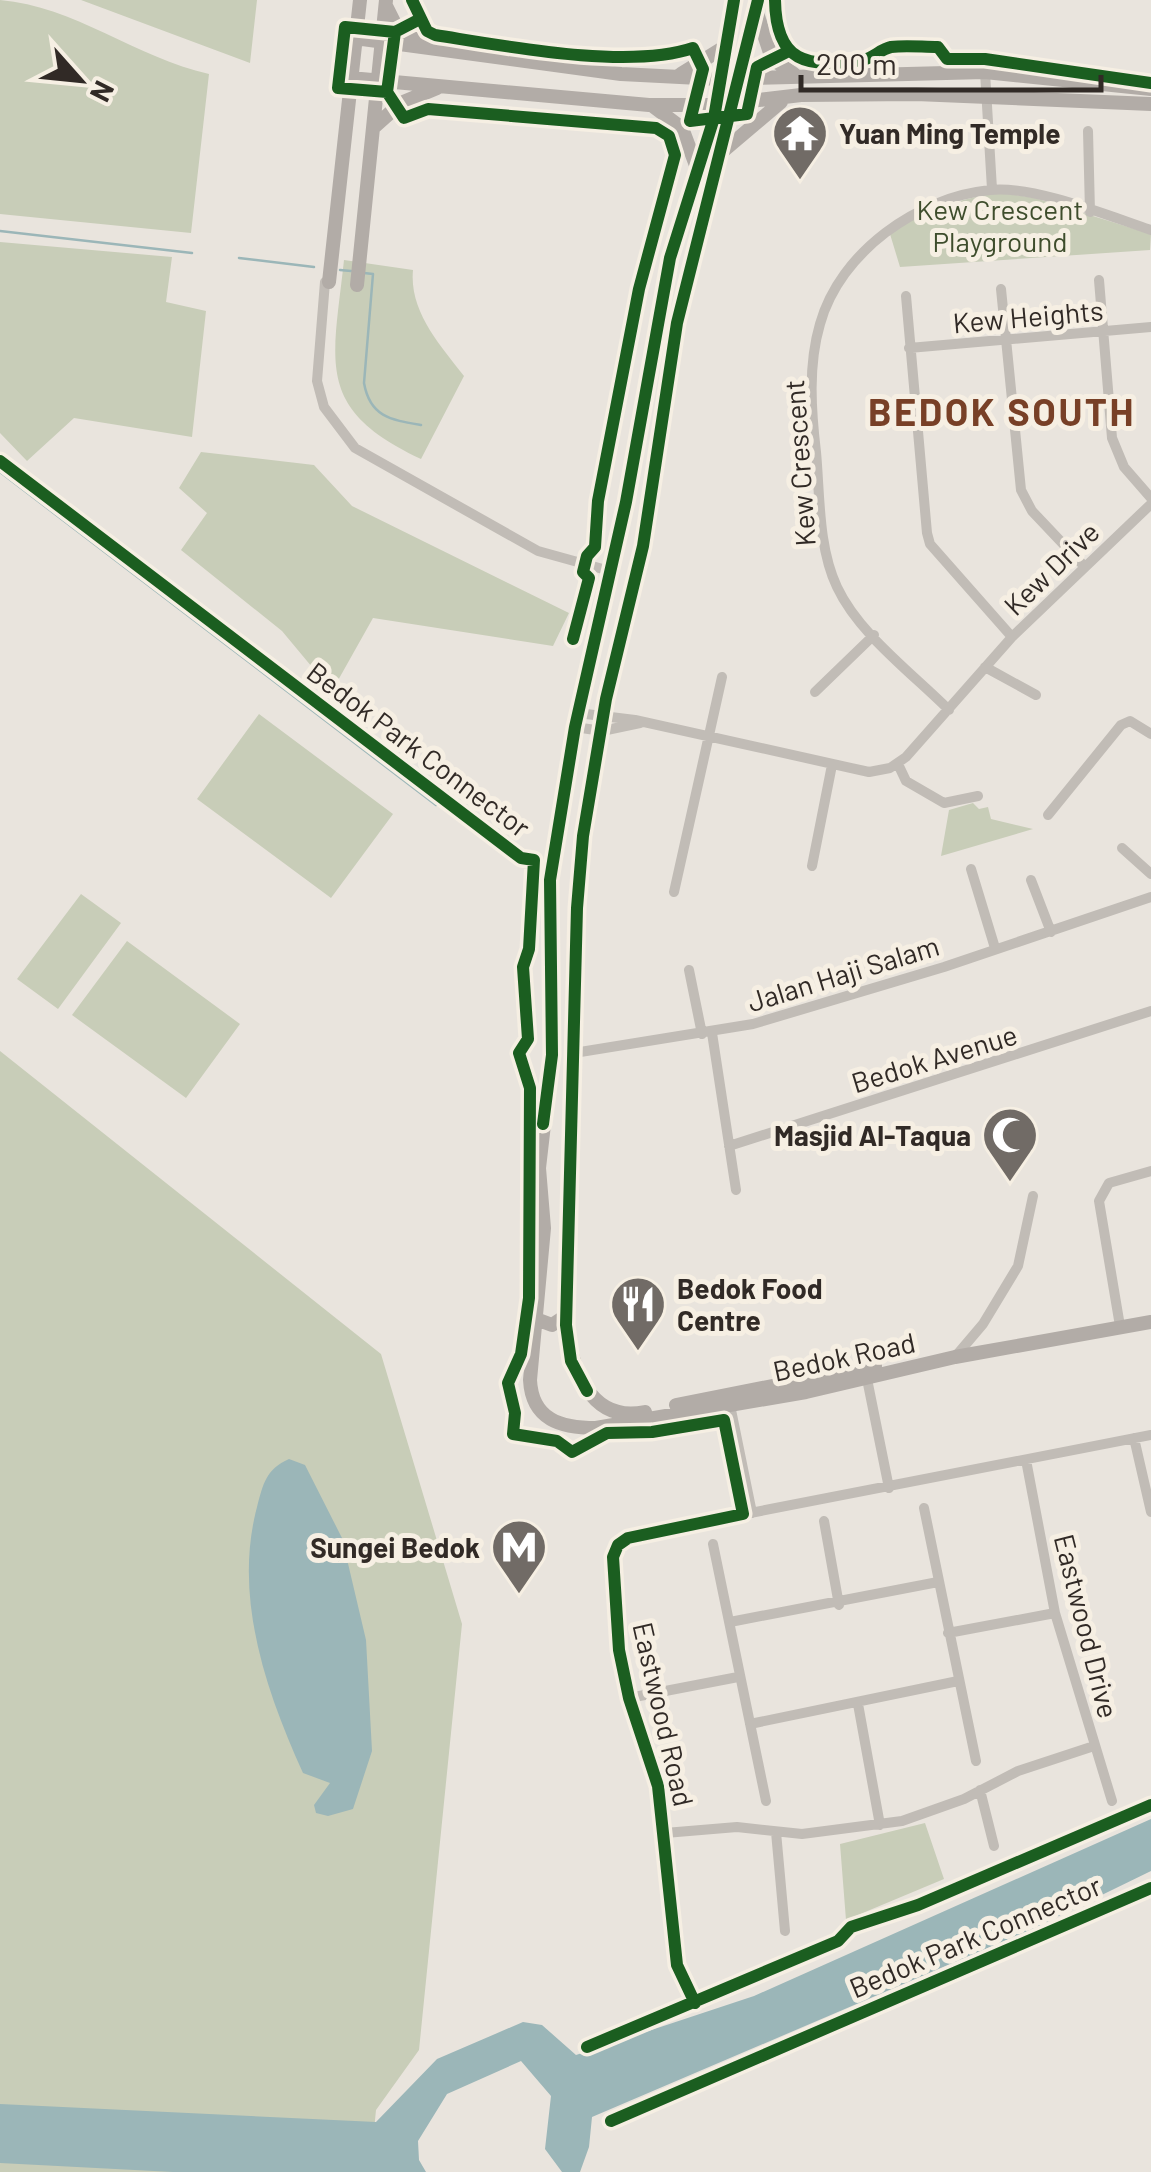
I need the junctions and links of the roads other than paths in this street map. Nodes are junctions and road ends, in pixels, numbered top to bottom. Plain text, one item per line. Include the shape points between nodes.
1 (360, 0) edge
2 (734, 0) edge
3 (386, 3) edge
4 (757, 4) edge
5 (355, 38) junction
6 (381, 41) junction
7 (722, 48) junction
8 (451, 51) junction
9 (986, 72) junction
10 (796, 75) junction
11 (672, 77) junction
12 (738, 77) junction
13 (350, 78) junction
14 (719, 78) junction
15 (376, 81) junction
16 (442, 86) junction
17 (1151, 89) edge
18 (801, 95) junction
19 (984, 96) junction
20 (732, 103) junction
21 (1151, 104) edge
22 (649, 105) junction
23 (716, 105) junction
24 (374, 128) junction
25 (1088, 131) dead end
26 (722, 152) junction
27 (697, 169) junction
28 (992, 189) junction
29 (1090, 212) junction
30 (1151, 230) edge
31 (1100, 280) dead end
32 (327, 282) joint
33 (357, 285) dead end
34 (1001, 289) dead end
35 (906, 296) dead end
36 (1151, 328) edge
37 (1103, 332) junction
38 (1007, 341) junction
39 (909, 348) junction
40 (1151, 501) edge
41 (1084, 566) junction
42 (610, 571) junction
43 (874, 635) junction
44 (1012, 637) junction
45 (985, 667) junction
46 (722, 676) dead end
47 (815, 692) dead end
48 (1036, 695) dead end
49 (949, 710) junction
50 (605, 716) junction
51 (577, 720) junction
52 (640, 723) junction
53 (602, 732) junction
54 (1151, 734) edge
55 (708, 739) junction
56 (898, 764) junction
57 (832, 765) junction
58 (978, 796) dead end
59 (1048, 815) dead end
60 (1122, 848) dead end
61 (812, 866) dead end
62 (971, 869) dead end
63 (1151, 874) edge
64 (1031, 880) dead end
65 (674, 892) dead end
66 (1151, 897) edge
67 (1051, 932) junction
68 (995, 948) junction
69 (689, 970) dead end
70 (1151, 1011) edge
71 (707, 1034) junction
72 (574, 1054) junction
73 (729, 1146) junction
74 (1151, 1171) edge
75 (736, 1190) dead end
76 (1033, 1196) dead end
77 (1151, 1312) edge
78 (566, 1315) junction
79 (536, 1319) junction
80 (1119, 1322) junction
81 (1151, 1322) edge
82 (959, 1352) junction
83 (866, 1372) junction
84 (725, 1400) junction
85 (1151, 1435) edge
86 (1134, 1438) junction
87 (1026, 1460) junction
88 (889, 1488) junction
89 (924, 1508) dead end
90 (1151, 1512) edge
91 (748, 1513) junction
92 (824, 1521) dead end
93 (713, 1544) dead end
94 (938, 1582) junction
95 (839, 1604) junction
96 (1055, 1612) junction
97 (730, 1622) junction
98 (948, 1633) junction
99 (738, 1678) junction
100 (958, 1680) junction
101 (628, 1698) junction
102 (858, 1704) junction
103 (750, 1724) junction
104 (1094, 1746) junction
105 (976, 1762) dead end
106 (980, 1790) junction
107 (766, 1801) dead end
108 (1112, 1801) dead end
109 (880, 1825) junction
110 (776, 1832) junction
111 (664, 1834) junction
112 (994, 1846) dead end
113 (785, 1932) dead end
114 (678, 1965) dead end

1 - 5 main road
2 - 7 main road
3 - 6 main road
3 - 8 main road via 395,24
4 - 10 main road via 772,59
4 - 12 main road
5 - 6 main road
5 - 13 main road
6 - 8 main road
6 - 15 main road
7 - 11 main road
7 - 14 main road
8 - 11 main road
9 - 10 main road
9 - 17 main road
9 - 19 street
10 - 12 main road
11 - 14 main road
12 - 14 main road
12 - 20 main road
13 - 15 main road
13 - 32 main road
14 - 23 main road
15 - 16 main road
15 - 24 main road
16 - 22 main road
16 - 24 main road via 402,102
18 - 19 main road
18 - 20 main road
18 - 26 main road via 773,106
19 - 21 main road
19 - 28 street
20 - 23 main road
20 - 26 main road
22 - 23 main road
22 - 27 main road via 682,128
23 - 27 main road
24 - 33 main road
25 - 29 street
26 - 50 main road via 677,323 641,558
27 - 42 main road via 670,258
28 - 29 street, Kew Crescent
28 - 43 street, Kew Crescent via 938,203 888,230 839,284 819,325 813,424 826,547 839,592
29 - 30 street, Kew Crescent
31 - 37 street
32 - 42 street via 317,381 324,407 354,448 538,552
34 - 38 street
35 - 39 street
36 - 37 street, Kew Heights
37 - 38 street, Kew Heights
37 - 40 street via 1116,455
38 - 39 street, Kew Heights
38 - 41 street via 1021,490
39 - 44 street via 930,544
40 - 41 street, Kew Drive
41 - 44 street, Kew Drive
42 - 51 main road
43 - 47 street
43 - 49 street, Kew Crescent
44 - 45 street, Kew Drive
45 - 48 street
45 - 49 street, Kew Drive
46 - 55 street
49 - 56 street, Kew Drive
50 - 51 street
50 - 52 street
50 - 53 main road
51 - 53 street
51 - 79 main road via 550,880 552,1055 539,1168 544,1228
52 - 53 street
52 - 55 street
53 - 72 main road via 576,908
54 - 59 street via 1130,721 1121,724
55 - 57 street
55 - 65 street
56 - 57 street via 876,772
56 - 58 street via 906,780 944,802
57 - 61 street
60 - 63 street
62 - 68 street
64 - 67 street
66 - 67 street, Jalan Haji Salam
67 - 68 street, Jalan Haji Salam
68 - 71 street, Jalan Haji Salam
69 - 71 street
70 - 73 street, Bedok Avenue
71 - 72 street, Jalan Haji Salam
71 - 73 street
72 - 78 main road
73 - 75 street
74 - 80 street via 1108,1183 1099,1201
76 - 82 street via 1018,1266
77 - 80 main road, Bedok Road
78 - 79 main road via 552,1325
78 - 84 main road, Bedok Road via 577,1378 596,1400 634,1414
79 - 84 main road, Bedok Road via 531,1391 548,1420 596,1428
80 - 81 main road, Bedok Road
80 - 82 main road, Bedok Road
82 - 83 main road, Bedok Road
83 - 84 main road, Bedok Road
83 - 88 street
84 - 91 street
85 - 86 street, Eastwood Road
86 - 87 street, Eastwood Road
86 - 90 street
87 - 88 street, Eastwood Road
87 - 96 street, Eastwood Drive
88 - 91 street, Eastwood Road
89 - 94 street
91 - 101 street, Eastwood Road via 618,1544 616,1634
92 - 95 street
93 - 97 street
94 - 95 street
94 - 98 street
95 - 97 street
96 - 98 street
96 - 104 street, Eastwood Drive
97 - 99 street
98 - 100 street
99 - 101 street
99 - 103 street
100 - 102 street
100 - 105 street
101 - 111 street, Eastwood Road via 658,1786
102 - 103 street
102 - 109 street
103 - 107 street
104 - 106 street
104 - 108 street, Eastwood Drive
106 - 109 street
106 - 112 street
109 - 110 street
110 - 111 street via 706,1827
110 - 113 street
111 - 114 street, Eastwood Road

